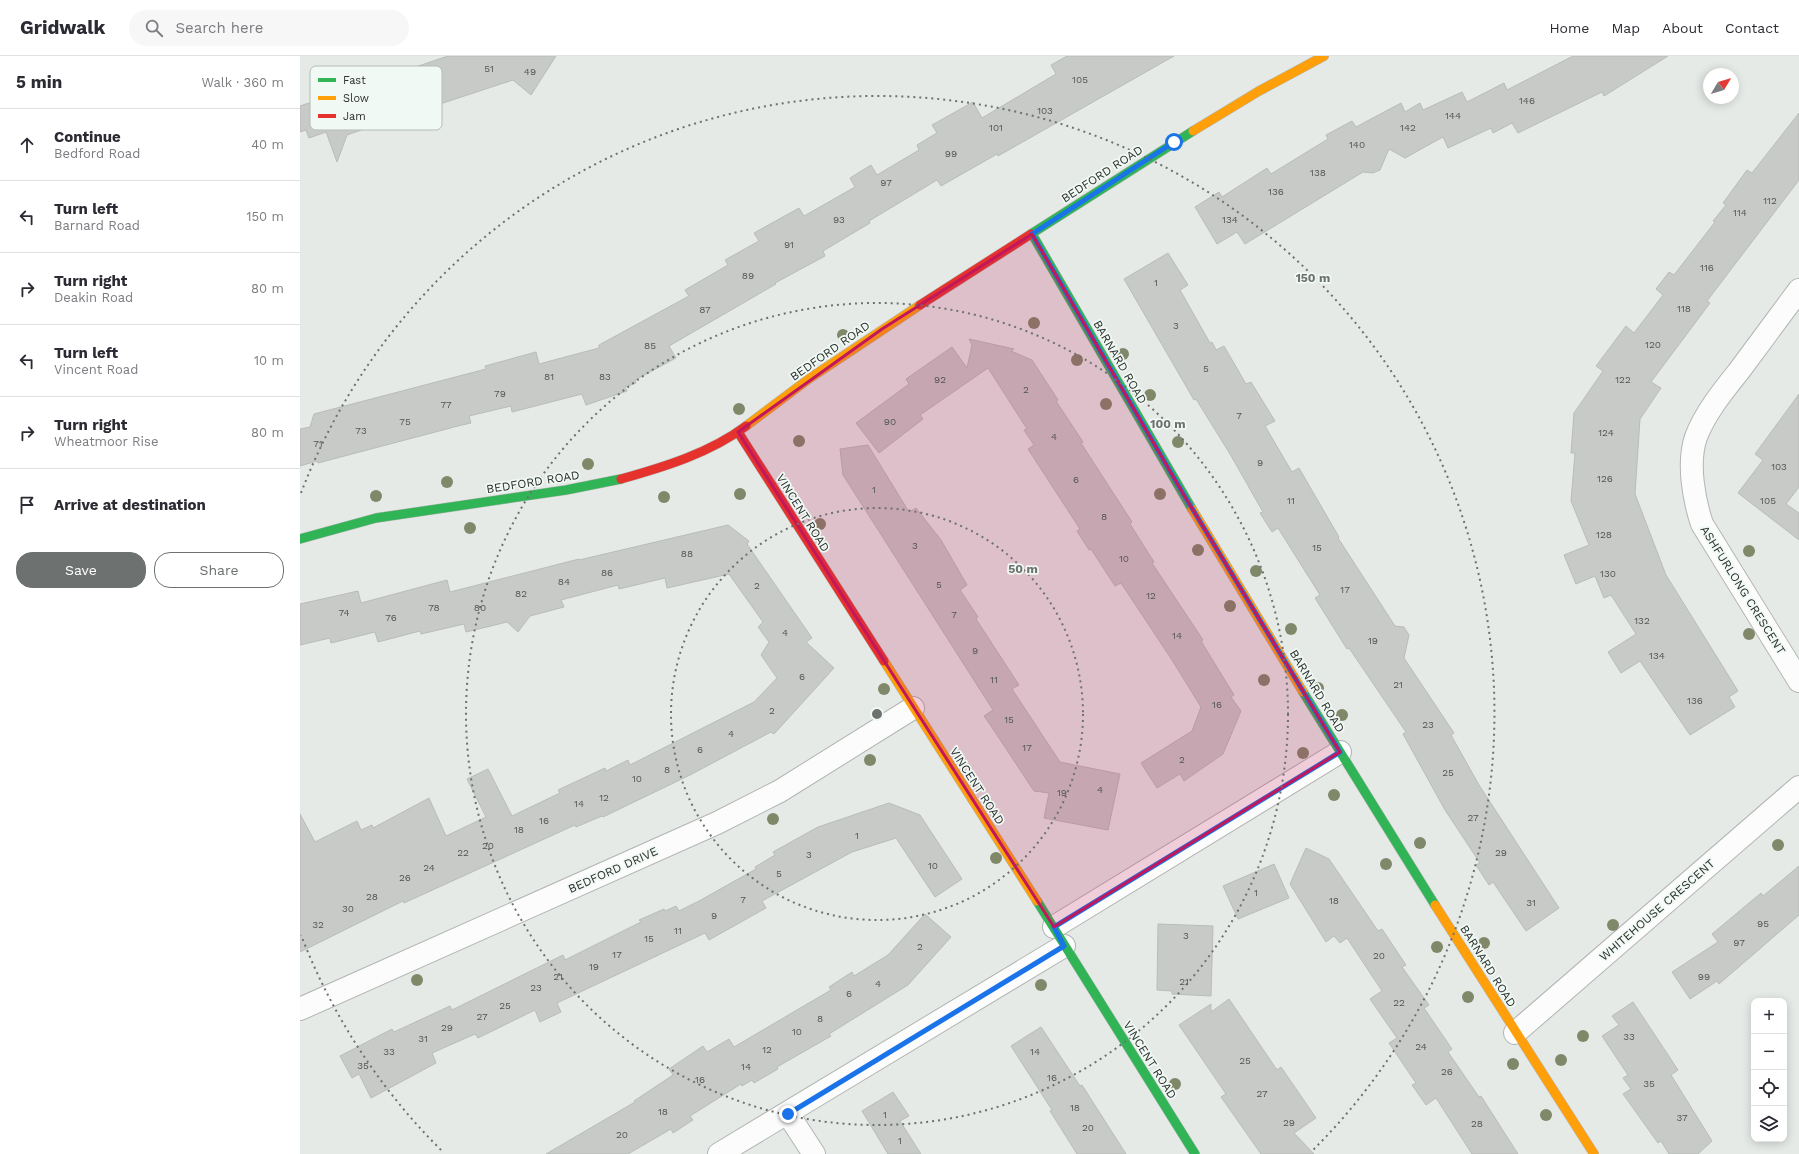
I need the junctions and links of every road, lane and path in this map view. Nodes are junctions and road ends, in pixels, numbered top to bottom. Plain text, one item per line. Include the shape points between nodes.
1 (1324, 56) edge
2 (1032, 234) junction
3 (1799, 290) edge
4 (738, 432) junction
5 (300, 539) edge
6 (1799, 681) edge
7 (913, 708) junction
8 (1340, 752) junction
9 (1799, 787) edge
10 (1059, 937) junction
11 (300, 1009) edge
12 (1516, 1033) junction
13 (788, 1114) junction
14 (719, 1154) edge
15 (814, 1154) edge
16 (1194, 1154) edge
17 (1594, 1154) edge

1 - 2 street, BEDFORD ROAD via 1174,142
2 - 4 street, BEDFORD ROAD via 882,329 810,378
2 - 8 street, BARNARD ROAD via 1184,495
3 - 6 street, ASHFURLONG CRESCENT via 1704,421 1696,439 1692,470 1695,502 1702,524
4 - 5 street, BEDFORD ROAD via 705,450 659,468 618,480 376,518
4 - 7 street, VINCENT ROAD
7 - 10 street, VINCENT ROAD
7 - 11 street, BEDFORD DRIVE via 780,791 717,823
8 - 10 street
8 - 12 street, BARNARD ROAD
9 - 12 street, WHITEHOUSE CRESCENT
10 - 13 street
10 - 16 street, VINCENT ROAD
12 - 17 street, BARNARD ROAD
13 - 14 street
13 - 15 street

